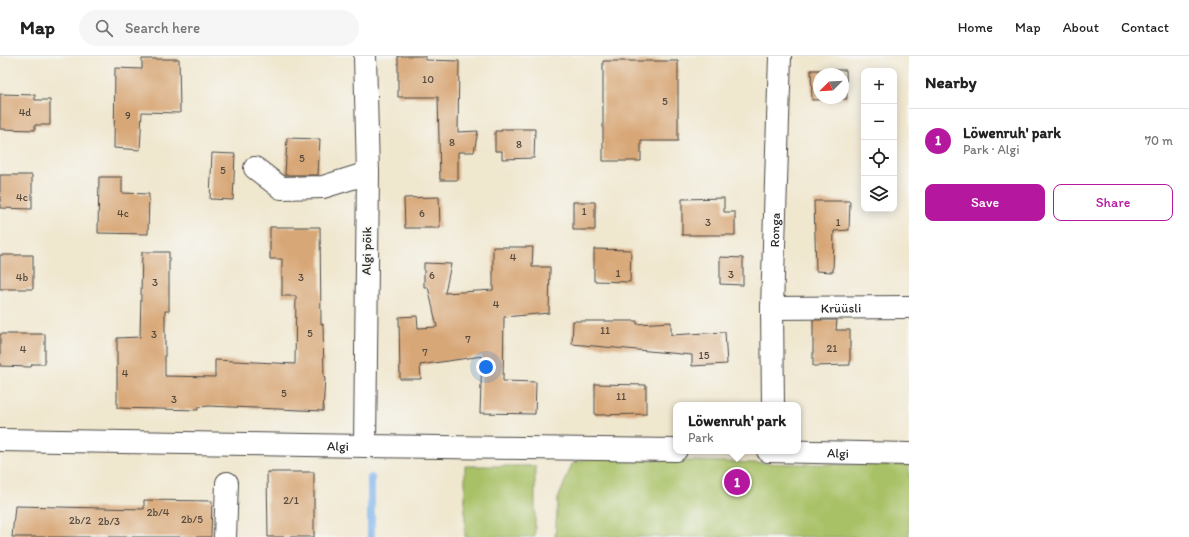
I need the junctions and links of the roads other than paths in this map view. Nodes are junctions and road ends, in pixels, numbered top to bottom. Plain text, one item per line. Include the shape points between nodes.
1 (365, 56) edge
2 (780, 56) edge
3 (255, 168) dead end
4 (368, 173) junction
5 (909, 307) edge
6 (772, 308) junction
7 (773, 402) edge
8 (0, 440) edge
9 (365, 446) junction
10 (673, 450) edge
11 (801, 452) edge
12 (909, 454) edge
13 (227, 483) dead end
14 (225, 537) edge

1 - 4 street, Algi põik
2 - 6 street, Ronga
3 - 4 street via 281,188 323,186
4 - 9 street, Algi põik
5 - 6 street, Krüüsli
6 - 7 street, Ronga
8 - 9 street, Algi
9 - 10 street, Algi
11 - 12 street, Algi
13 - 14 street

